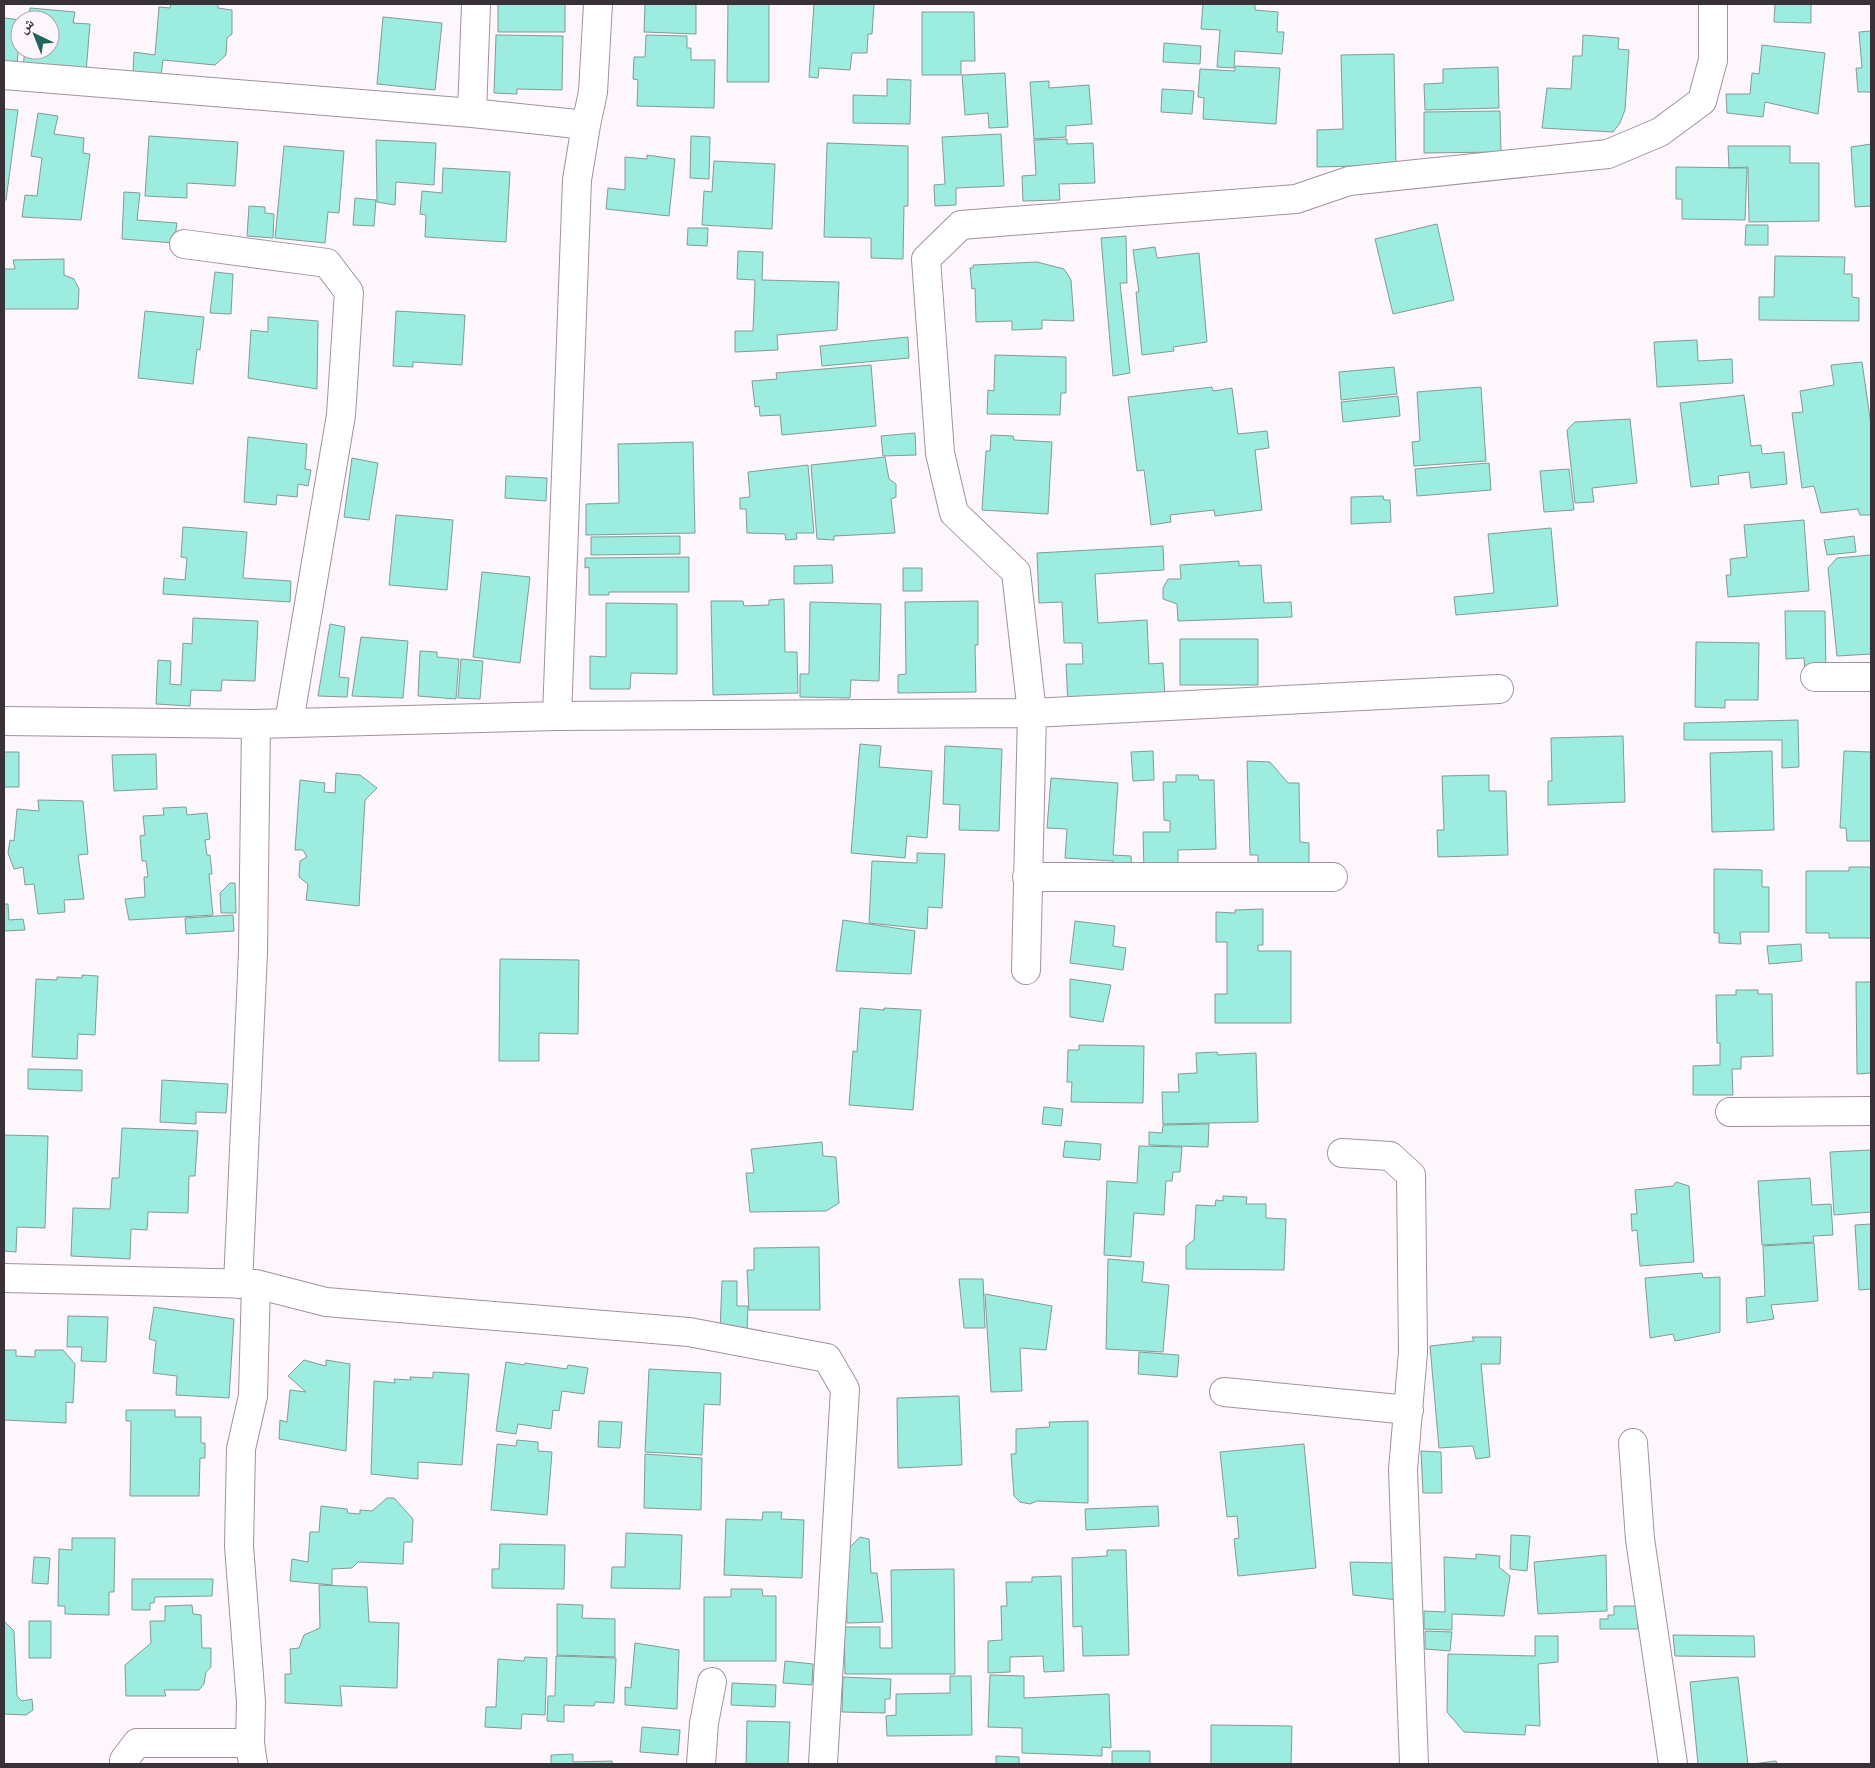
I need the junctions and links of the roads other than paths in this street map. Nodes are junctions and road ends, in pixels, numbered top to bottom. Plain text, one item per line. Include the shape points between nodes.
1 (476, 4) edge
2 (598, 4) edge
3 (1714, 4) edge
4 (4, 75) edge
5 (472, 113) junction
6 (586, 125) junction
7 (184, 244) dead end
8 (1815, 676) dead end
9 (1871, 677) edge
10 (1499, 689) dead end
11 (1032, 713) junction
12 (556, 716) junction
13 (4, 721) edge
14 (289, 722) junction
15 (256, 724) junction
16 (1027, 877) junction
17 (1333, 877) dead end
18 (1026, 970) dead end
19 (1871, 1111) edge
20 (1730, 1112) dead end
21 (1342, 1153) dead end
22 (4, 1278) edge
23 (247, 1284) junction
24 (1224, 1392) dead end
25 (1409, 1410) junction
26 (1633, 1443) dead end
27 (712, 1682) dead end
28 (251, 1754) edge
29 (124, 1764) edge
30 (701, 1764) edge
31 (823, 1764) edge
32 (1414, 1764) edge
33 (1672, 1764) edge

1 - 5 street
2 - 6 street via 593,92
3 - 11 street via 1713,60 1702,101 1660,132 1608,154 1349,180 1296,199 961,225 926,259 940,453 954,513 1016,572
4 - 5 street
5 - 6 street
6 - 12 street via 577,180
7 - 14 street via 327,263 349,292 341,415
8 - 9 street
10 - 11 street
11 - 12 street
11 - 16 street
12 - 14 street
13 - 15 street
14 - 15 street
15 - 23 street
16 - 17 street
16 - 18 street
19 - 20 street
21 - 25 street via 1390,1156 1411,1175 1414,1352
22 - 23 street
23 - 28 street via 253,1396 241,1449 239,1546 251,1702
23 - 31 street via 326,1302 690,1332 827,1358 845,1389
24 - 25 street
25 - 32 street via 1403,1470
26 - 33 street via 1640,1539
27 - 30 street via 704,1722
28 - 29 street via 137,1743

